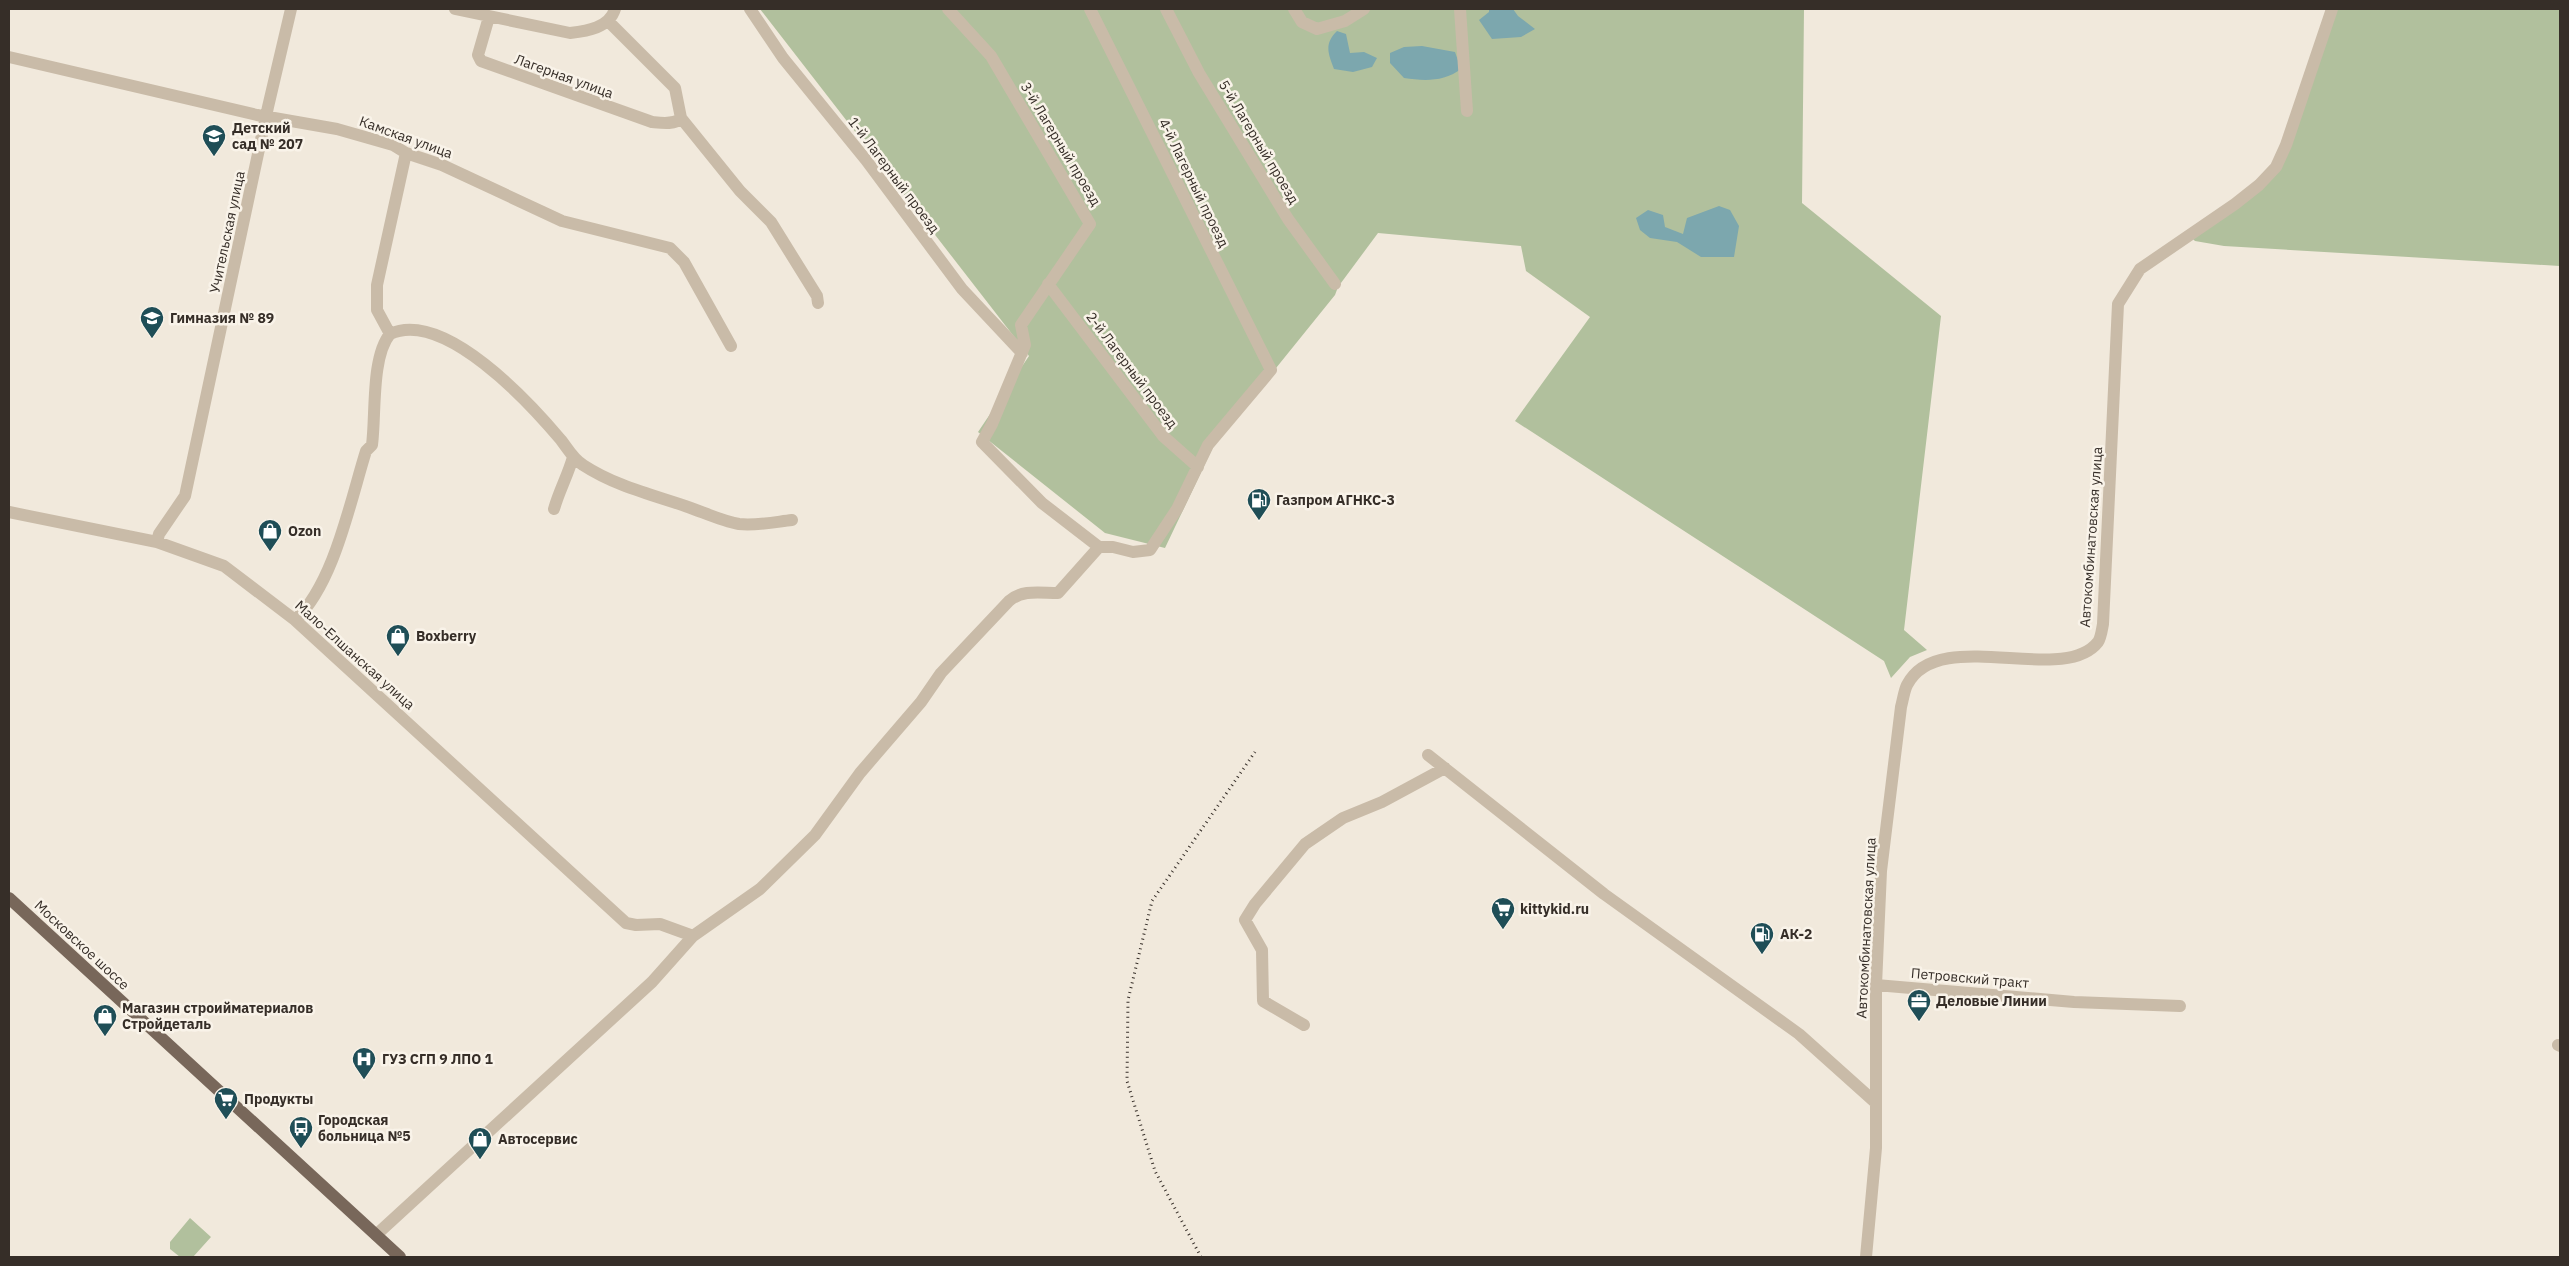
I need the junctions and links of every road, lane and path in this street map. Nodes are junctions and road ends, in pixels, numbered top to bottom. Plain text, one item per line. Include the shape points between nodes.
1 (291, 9) edge
2 (455, 9) edge
3 (615, 9) edge
4 (750, 9) edge
5 (948, 9) edge
6 (1090, 9) edge
7 (1166, 9) edge
8 (1294, 9) edge
9 (1364, 9) edge
10 (1460, 9) edge
11 (2332, 9) edge
12 (489, 17) junction
13 (608, 21) junction
14 (9, 56) edge
15 (1468, 111) dead end
16 (266, 117) junction
17 (681, 118) junction
18 (406, 153) junction
19 (1048, 284) junction
20 (1336, 284) dead end
21 (818, 303) dead end
22 (390, 334) junction
23 (731, 346) dead end
24 (1022, 353) junction
25 (573, 456) junction
26 (1198, 467) junction
27 (554, 509) dead end
28 (9, 512) edge
29 (792, 520) dead end
30 (157, 542) junction
31 (1099, 547) junction
32 (295, 620) junction
33 (1428, 755) dead end
34 (1445, 768) junction
35 (9, 898) edge
36 (693, 936) junction
37 (1876, 985) junction
38 (2180, 1006) dead end
39 (1304, 1024) dead end
40 (1876, 1103) junction
41 (376, 1235) junction
42 (400, 1257) edge
43 (1866, 1257) edge

1 - 16 street, Учительская улица
2 - 12 street
3 - 13 street
4 - 24 street, 1-й Лагерный проезд via 783,58 866,160 962,289
5 - 19 street, 3-й Лагерный проезд via 991,56 1090,224
6 - 26 street, 4-й Лагерный проезд via 1271,370 1208,445
7 - 20 street, 5-й Лагерный проезд via 1199,73 1288,219
8 - 9 street via 1302,22 1317,29 1345,20
10 - 15 street
11 - 37 street, Автокомбинатовская улица via 2276,167 2260,185 2235,204 2140,269 2118,304 2104,624 2099,642 2085,652 2062,658 1942,659 1918,671 1907,684 1901,707 1881,872
12 - 13 street via 570,32 587,31
12 - 17 street, Лагерная улица via 478,55 481,62 652,122 666,123
13 - 17 street via 675,88
14 - 16 street, Камская улица
16 - 18 street, Камская улица via 337,129 393,145
16 - 30 street, Учительская улица via 186,496
17 - 21 street via 740,191 771,222 817,296
18 - 22 street via 377,285 378,310
18 - 23 street, Камская улица via 442,165 562,221 670,248 684,262
19 - 24 street, 3-й Лагерный проезд via 1021,325 1025,345
19 - 26 street, 2-й Лагерный проезд via 1155,427
22 - 25 street via 418,331 438,336 468,351 507,384
22 - 32 street via 378,362 372,445 366,451 325,580 309,607
24 - 31 street via 982,442 1042,503
25 - 27 street
25 - 29 street via 610,481 739,524
26 - 31 street via 1177,509 1150,550 1133,552
28 - 30 street, Мало-Елшанская улица
30 - 32 street, Мало-Елшанская улица via 224,566
31 - 36 street via 1058,593 1026,592 1009,601 941,674 860,773 815,835 760,889
32 - 36 street, Мало-Елшанская улица via 626,923 636,926 660,924
33 - 34 street
34 - 39 street via 1382,802 1343,818 1304,844 1245,920 1262,950 1263,1001
34 - 40 street via 1604,894 1799,1034
35 - 41 main road, Московское шоссе
36 - 41 street via 652,982
37 - 38 street, Петровский тракт via 2074,1002
37 - 40 street, Автокомбинатовская улица
40 - 43 street, Автокомбинатовская улица via 1876,1148
41 - 42 main road, Московское шоссе

